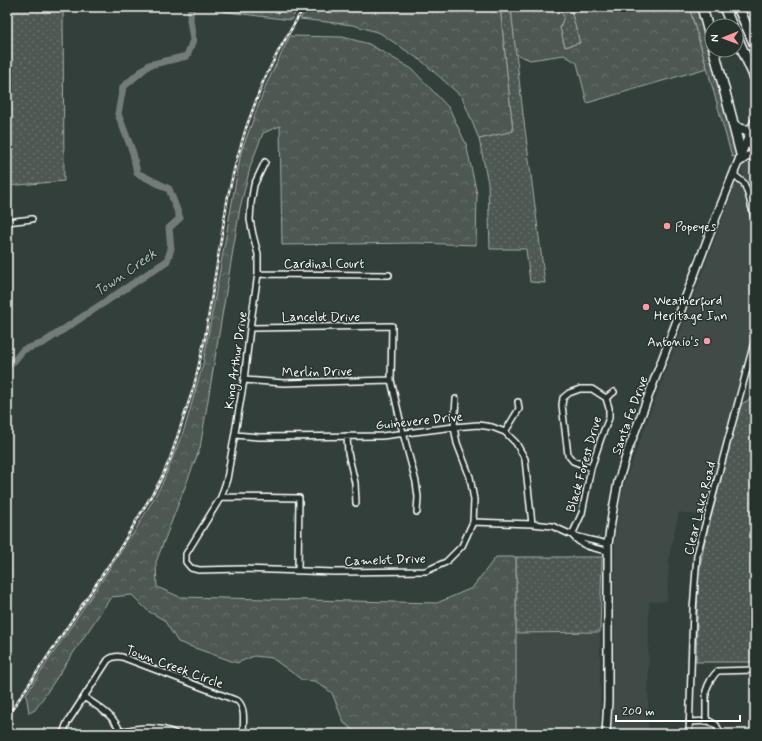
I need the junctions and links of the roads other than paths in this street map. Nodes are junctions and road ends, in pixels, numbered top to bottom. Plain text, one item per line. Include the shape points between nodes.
1 (702, 7) edge
2 (724, 7) edge
3 (738, 7) edge
4 (705, 18) edge
5 (729, 18) edge
6 (755, 45) edge
7 (744, 53) edge
8 (716, 58) edge
9 (755, 78) edge
10 (755, 120) edge
11 (735, 129) junction
12 (751, 130) junction
13 (746, 142) junction
14 (755, 149) edge
15 (741, 154) junction
16 (755, 155) edge
17 (265, 162) dead end
18 (737, 163) junction
19 (733, 174) junction
20 (32, 219) dead end
21 (755, 221) edge
22 (7, 222) edge
23 (258, 274) junction
24 (389, 275) dead end
25 (250, 328) junction
26 (755, 339) edge
27 (244, 380) junction
28 (391, 380) junction
29 (614, 392) dead end
30 (606, 398) junction
31 (456, 399) dead end
32 (518, 402) dead end
33 (454, 427) junction
34 (505, 432) junction
35 (403, 433) junction
36 (234, 435) junction
37 (348, 436) junction
38 (591, 468) junction
39 (221, 496) junction
40 (356, 503) dead end
41 (417, 512) dead end
42 (473, 522) junction
43 (532, 524) junction
44 (572, 535) junction
45 (608, 548) junction
46 (186, 554) joint
47 (298, 570) junction
48 (755, 670) edge
49 (84, 697) junction
50 (708, 721) junction
51 (689, 722) junction
52 (121, 733) edge
53 (64, 734) edge
54 (176, 734) edge
55 (243, 734) edge
56 (606, 734) edge
57 (689, 734) edge
58 (721, 734) edge

1 - 4 highway
2 - 5 highway
3 - 6 highway
7 - 9 highway
8 - 11 highway
10 - 12 main road, Santa Fe Drive
11 - 12 highway
11 - 13 highway
11 - 15 highway
12 - 13 main road, Santa Fe Drive
13 - 14 main road
13 - 15 main road, Santa Fe Drive
15 - 18 main road, Santa Fe Drive
16 - 18 main road
17 - 23 street, King Arthur Drive via 254,185 250,214 258,254
18 - 19 main road, Santa Fe Drive
19 - 21 street via 744,183
19 - 45 main road, Santa Fe Drive via 628,450 618,482
20 - 22 street
23 - 24 street, Cardinal Court
23 - 25 street, King Arthur Drive
25 - 27 street, King Arthur Drive
25 - 28 street, Lancelot Drive via 392,326
26 - 51 street, Clear Lake Road via 697,556
27 - 28 street, Merlin Drive via 284,383
27 - 36 street, King Arthur Drive
28 - 35 street
29 - 30 street
30 - 38 street, Black Forest Drive via 609,418
30 - 38 street via 592,389 580,389 563,398 568,455 573,461
31 - 33 street, Camelot Drive
32 - 34 street via 519,409
33 - 34 street, Guinevere Drive via 478,425
33 - 35 street, Guinevere Drive
33 - 42 street, Camelot Drive via 457,443 470,477 474,500
34 - 43 street via 516,443 525,459
35 - 37 street, Guinevere Drive
35 - 41 street via 416,482
36 - 37 street, Guinevere Drive
36 - 39 street, King Arthur Drive via 227,478
37 - 40 street via 348,453 355,482
38 - 44 street, Black Forest Drive via 582,513
39 - 46 street, King Arthur Drive
39 - 47 street via 299,498
42 - 43 street
42 - 47 street, Camelot Drive via 462,546 446,562 426,571
43 - 44 street via 552,526
44 - 45 street
45 - 56 main road, Santa Fe Drive
46 - 47 street, Camelot Drive via 186,562 191,568 199,570
48 - 50 street via 716,672 706,691
49 - 52 street via 108,715
49 - 53 street, Town Creek Circle via 65,726
49 - 55 street, Town Creek Circle via 108,660 119,656 238,701 242,705
50 - 51 street
50 - 58 street via 716,725
51 - 57 street, Clear Lake Road
52 - 54 street via 142,727 155,727

